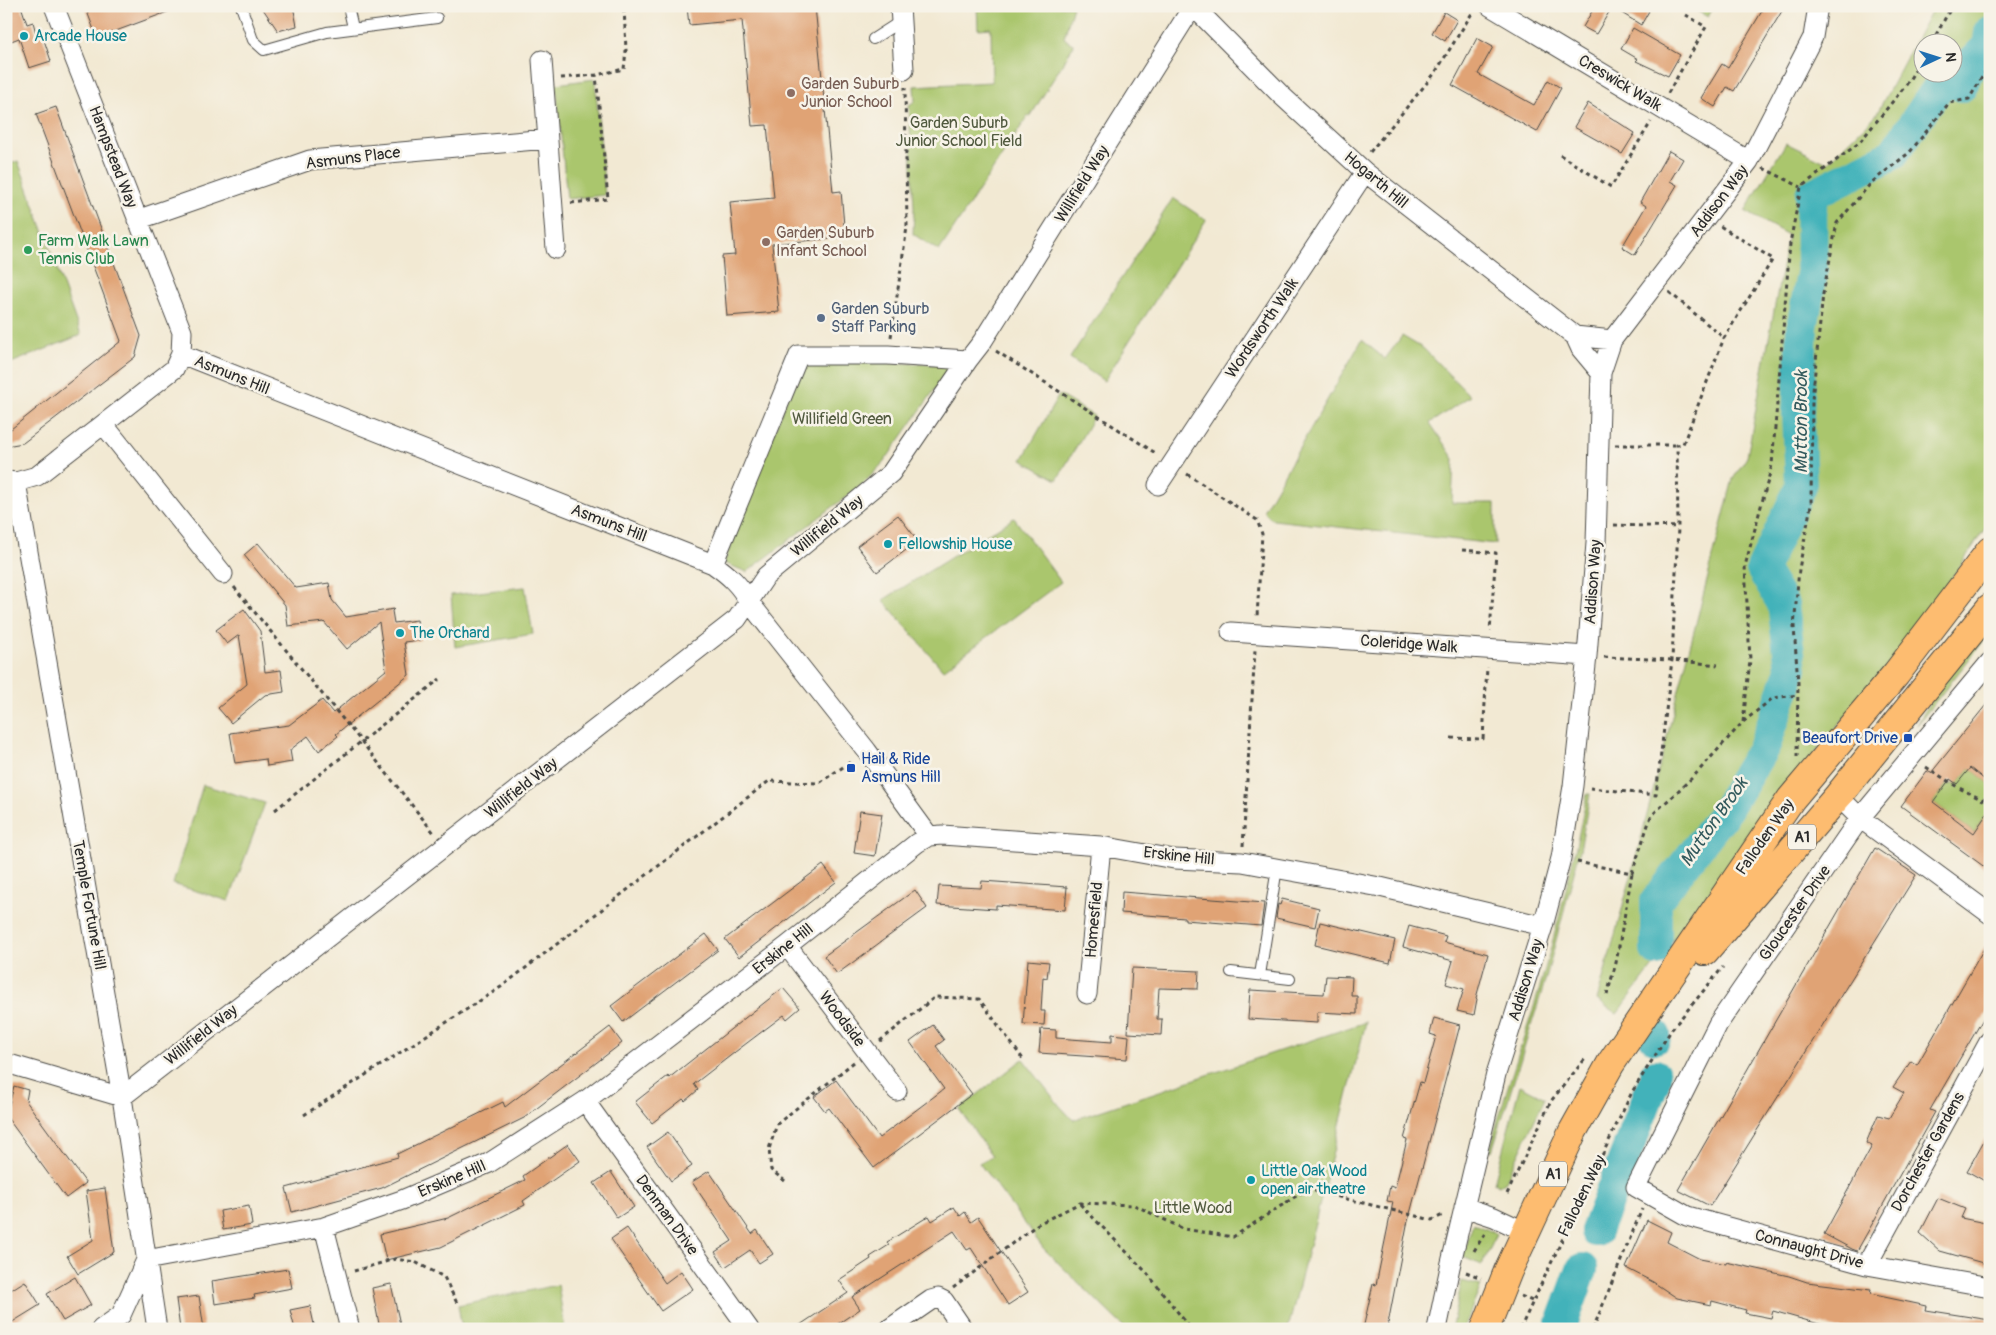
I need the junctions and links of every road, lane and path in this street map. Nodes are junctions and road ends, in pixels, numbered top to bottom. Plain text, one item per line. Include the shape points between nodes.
1 (54, 6) edge
2 (241, 6) edge
3 (348, 6) edge
4 (624, 6) edge
5 (1193, 6) edge
6 (1476, 6) edge
7 (1490, 6) edge
8 (1818, 6) edge
9 (1952, 6) edge
10 (901, 14) edge
11 (437, 18) dead end
12 (353, 28) junction
13 (1938, 32) edge
14 (873, 39) dead end
15 (542, 60) dead end
16 (1990, 64) edge
17 (904, 70) joint
18 (1914, 72) edge
19 (596, 75) junction
20 (544, 80) junction
21 (547, 139) junction
22 (1749, 161) junction
23 (1362, 169) junction
24 (1801, 187) junction
25 (552, 206) junction
26 (1706, 218) junction
27 (137, 220) junction
28 (556, 249) dead end
29 (1658, 282) junction
30 (1575, 336) junction
31 (1724, 338) junction
32 (1612, 340) junction
33 (982, 342) junction
34 (181, 354) junction
35 (888, 355) junction
36 (968, 360) junction
37 (1600, 374) junction
38 (104, 424) junction
39 (1599, 445) junction
40 (1677, 445) junction
41 (1172, 464) junction
42 (11, 481) edge
43 (1158, 485) dead end
44 (1597, 524) junction
45 (1678, 527) junction
46 (1990, 551) edge
47 (713, 564) junction
48 (223, 574) joint
49 (749, 602) junction
50 (1990, 608) edge
51 (1231, 632) dead end
52 (1256, 634) junction
53 (1587, 656) junction
54 (1672, 660) junction
55 (1990, 662) edge
56 (1718, 665) dead end
57 (440, 679) dead end
58 (1798, 696) junction
59 (1743, 722) junction
60 (361, 741) junction
61 (867, 751) junction
62 (1911, 757) junction
63 (1804, 768) junction
64 (1573, 786) junction
65 (1990, 791) edge
66 (1838, 796) junction
67 (1983, 800) junction
68 (1990, 805) edge
69 (275, 810) dead end
70 (1860, 818) junction
71 (929, 836) junction
72 (1101, 846) junction
73 (445, 847) junction
74 (1242, 862) junction
75 (1578, 862) dead end
76 (1277, 868) junction
77 (1632, 873) junction
78 (1990, 914) edge
79 (1543, 926) junction
80 (787, 946) junction
81 (1728, 961) dead end
82 (1231, 972) dead end
83 (1260, 975) junction
84 (1290, 979) dead end
85 (1087, 994) dead end
86 (1607, 995) dead end
87 (1990, 1040) edge
88 (6, 1063) edge
89 (1611, 1063) junction
90 (897, 1091) dead end
91 (122, 1097) junction
92 (585, 1101) junction
93 (304, 1115) dead end
94 (1642, 1190) junction
95 (1080, 1203) junction
96 (1464, 1207) junction
97 (1432, 1220) dead end
98 (324, 1227) junction
99 (1487, 1231) dead end
100 (1526, 1232) junction
101 (1470, 1257) dead end
102 (146, 1260) junction
103 (1867, 1265) junction
104 (1462, 1271) dead end
105 (336, 1276) junction
106 (1483, 1279) dead end
107 (1990, 1287) edge
108 (1521, 1296) dead end
109 (938, 1298) junction
110 (1532, 1301) junction
111 (458, 1305) dead end
112 (101, 1329) edge
113 (157, 1329) edge
114 (350, 1329) edge
115 (749, 1329) edge
116 (889, 1329) edge
117 (964, 1329) edge
118 (1191, 1329) edge
119 (1437, 1329) edge
120 (1485, 1329) edge
121 (1520, 1329) edge
122 (1592, 1329) edge

1 - 27 street, Hampstead Way
2 - 12 lane via 253,40 264,50
3 - 12 lane
4 - 19 path via 624,69
5 - 23 street, Hogarth Hill via 1281,95
5 - 33 street, Willifield Way
6 - 23 path via 1435,73
7 - 22 street, Creswick Walk
8 - 22 street, Addison Way via 1813,37
9 - 13 path
10 - 14 lane
10 - 17 street
11 - 12 lane
15 - 20 street
16 - 58 path via 1969,99 1949,103 1910,152 1872,182 1837,223 1824,294 1812,400 1811,505 1798,570 1794,627
17 - 35 path via 907,227
18 - 24 path via 1859,143
19 - 20 path
19 - 25 path via 608,199
20 - 21 street
21 - 25 street
21 - 27 street, Asmuns Place via 310,160
22 - 24 path
22 - 26 street, Addison Way
23 - 30 street, Hogarth Hill
23 - 41 street, Wordsworth Walk
24 - 59 path via 1790,243 1772,465 1745,566 1750,660
25 - 28 street
26 - 29 street, Addison Way
26 - 31 path via 1773,259
27 - 34 street, Hampstead Way via 182,332
29 - 31 path
29 - 32 street, Addison Way
30 - 32 street
30 - 37 street, Hogarth Hill
31 - 40 path via 1683,444
32 - 37 street, Addison Way
33 - 36 street, Willifield Way
33 - 41 path
34 - 38 street via 174,369
34 - 47 street, Asmuns Hill
35 - 36 street
35 - 47 street via 799,355
36 - 49 street, Willifield Way via 891,473 766,576
37 - 39 street, Addison Way
38 - 42 street via 37,476
38 - 48 street
39 - 40 path
39 - 44 street, Addison Way
40 - 45 path
41 - 43 street, Wordsworth Walk
41 - 52 path via 1257,520 1262,534
42 - 91 street, Temple Fortune Hill
44 - 45 path
44 - 53 street, Addison Way
45 - 54 path
46 - 63 highway, Falloden Way / A1 via 1896,674
47 - 49 street, Asmuns Hill via 741,586
48 - 60 path
49 - 61 street, Asmuns Hill
49 - 73 street, Willifield Way via 737,619
50 - 66 highway, Falloden Way / A1
51 - 52 street, Coleridge Walk
52 - 53 street, Coleridge Walk
52 - 74 path
53 - 54 path
53 - 64 street, Addison Way
54 - 56 path
54 - 64 path via 1656,795
55 - 62 street, Gloucester Drive
57 - 60 path
58 - 59 path via 1773,698
58 - 63 path
59 - 77 path via 1693,777 1651,816
60 - 69 path
60 - 73 path
61 - 71 street, Asmuns Hill
61 - 93 path via 819,783 769,781 501,987
62 - 67 path via 1958,788
62 - 70 street, Gloucester Drive
63 - 66 highway
63 - 89 highway, Falloden Way / A1 via 1791,799
64 - 79 street, Addison Way
65 - 67 path
66 - 70 street
66 - 89 highway, Falloden Way / A1
67 - 68 path
70 - 78 street
70 - 94 street, Gloucester Drive via 1718,1024
71 - 72 street, Erskine Hill
71 - 80 street, Erskine Hill
72 - 74 street, Erskine Hill via 1174,859
72 - 85 street, Homesfield
73 - 91 street, Willifield Way
74 - 76 street, Erskine Hill
75 - 77 path
76 - 79 street, Erskine Hill via 1380,887
76 - 83 lane
77 - 86 path
79 - 96 street, Addison Way via 1496,1074
80 - 90 street, Woodside
80 - 92 street, Erskine Hill
81 - 110 path, Falloden Way via 1672,1029 1632,1092
82 - 83 lane
83 - 84 lane
87 - 103 street, Dorchester Gardens
88 - 91 street
89 - 100 highway, Falloden Way / A1 via 1573,1131
91 - 102 street, Temple Fortune Hill
92 - 98 street, Erskine Hill via 489,1163 402,1200
92 - 115 street, Denman Drive
94 - 103 street, Connaught Drive via 1687,1216
94 - 122 path via 1628,1246
95 - 97 path via 1134,1206 1184,1229 1234,1237 1307,1189
95 - 109 path via 1038,1224
95 - 118 path via 1147,1273
96 - 100 street
96 - 119 street, Addison Way
98 - 102 street, Erskine Hill
98 - 105 street
99 - 101 path
100 - 120 highway, Falloden Way / A1
102 - 112 street via 121,1315
102 - 113 street, Temple Fortune Hill
103 - 107 street, Connaught Drive
104 - 106 path
105 - 111 path via 395,1259 415,1262 444,1276
105 - 114 street
108 - 110 path
109 - 116 street
109 - 117 street via 944,1301
110 - 121 path, Falloden Way

